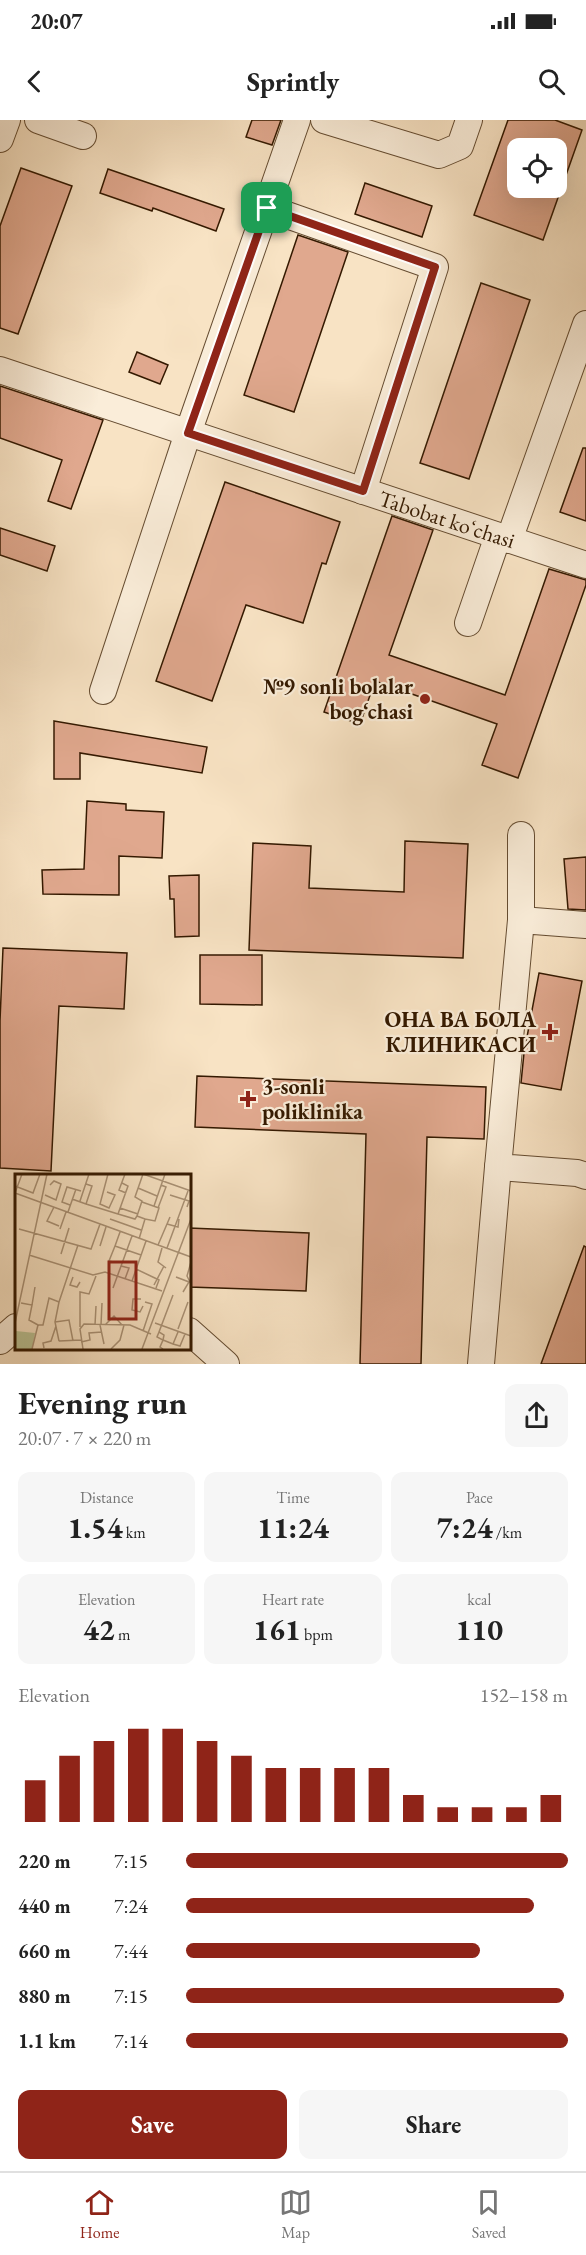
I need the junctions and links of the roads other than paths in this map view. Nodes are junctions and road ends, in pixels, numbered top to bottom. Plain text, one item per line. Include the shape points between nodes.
1 (7, 120) edge
2 (38, 120) edge
3 (297, 120) edge
4 (324, 120) edge
5 (469, 120) edge
6 (83, 136) dead end
7 (0, 139) edge
8 (267, 208) junction
9 (586, 324) edge
10 (0, 370) edge
11 (188, 433) junction
12 (363, 491) junction
13 (504, 538) junction
14 (586, 565) edge
15 (468, 623) dead end
16 (103, 691) dead end
17 (521, 835) dead end
18 (521, 920) junction
19 (586, 925) edge
20 (498, 1167) junction
21 (586, 1176) edge
22 (15, 1328) edge
23 (190, 1332) edge
24 (0, 1341) edge
25 (226, 1364) edge
26 (481, 1364) edge

1 - 7 street
2 - 6 street
3 - 8 street
4 - 5 street via 439,155 460,146
8 - 11 street
8 - 12 street via 435,267
9 - 13 street
10 - 11 street, Tabobat koʻchasi
11 - 12 street, Tabobat koʻchasi
11 - 16 street
12 - 13 street, Tabobat koʻchasi
13 - 14 street, Tabobat koʻchasi
13 - 15 street
17 - 18 street
18 - 19 street
18 - 20 street
20 - 21 street
20 - 26 street
22 - 24 street
23 - 25 street

